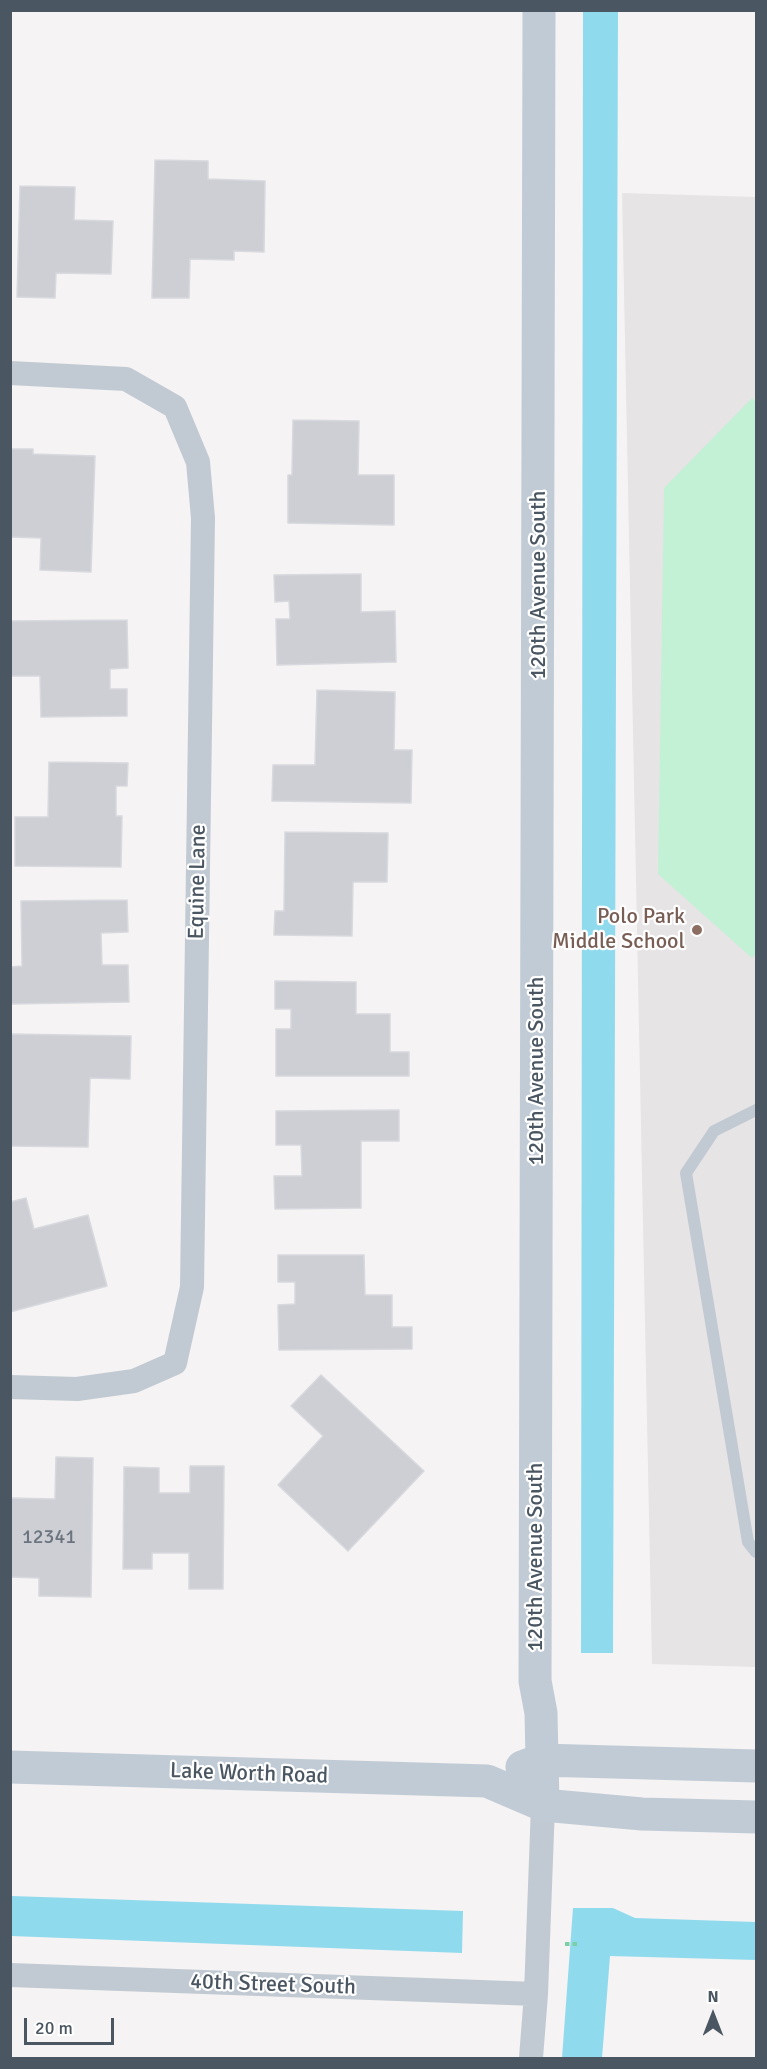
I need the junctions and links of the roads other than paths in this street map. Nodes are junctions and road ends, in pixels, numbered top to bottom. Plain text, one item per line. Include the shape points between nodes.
1 (539, 10) edge
2 (10, 373) edge
3 (756, 1110) edge
4 (10, 1387) edge
5 (756, 1552) edge
6 (541, 1760) junction
7 (756, 1766) edge
8 (10, 1767) edge
9 (486, 1781) junction
10 (543, 1805) junction
11 (756, 1817) edge
12 (10, 1975) edge
13 (536, 1994) junction
14 (531, 2058) edge

1 - 6 street, 120th Avenue South via 535,1681 541,1713
2 - 4 street, Equine Lane via 126,379 175,407 198,462 203,518 192,1287 175,1363 134,1381 77,1389
3 - 5 lane via 714,1131 686,1173 747,1542
6 - 7 street, Lake Worth Road
6 - 9 street, Lake Worth Road
6 - 10 street, 120th Avenue South
8 - 9 street, Lake Worth Road
9 - 10 street, Lake Worth Road
10 - 11 street, Lake Worth Road via 642,1814
10 - 13 street, 120th Avenue South
12 - 13 street, 40th Street South
13 - 14 street, 120th Avenue South

